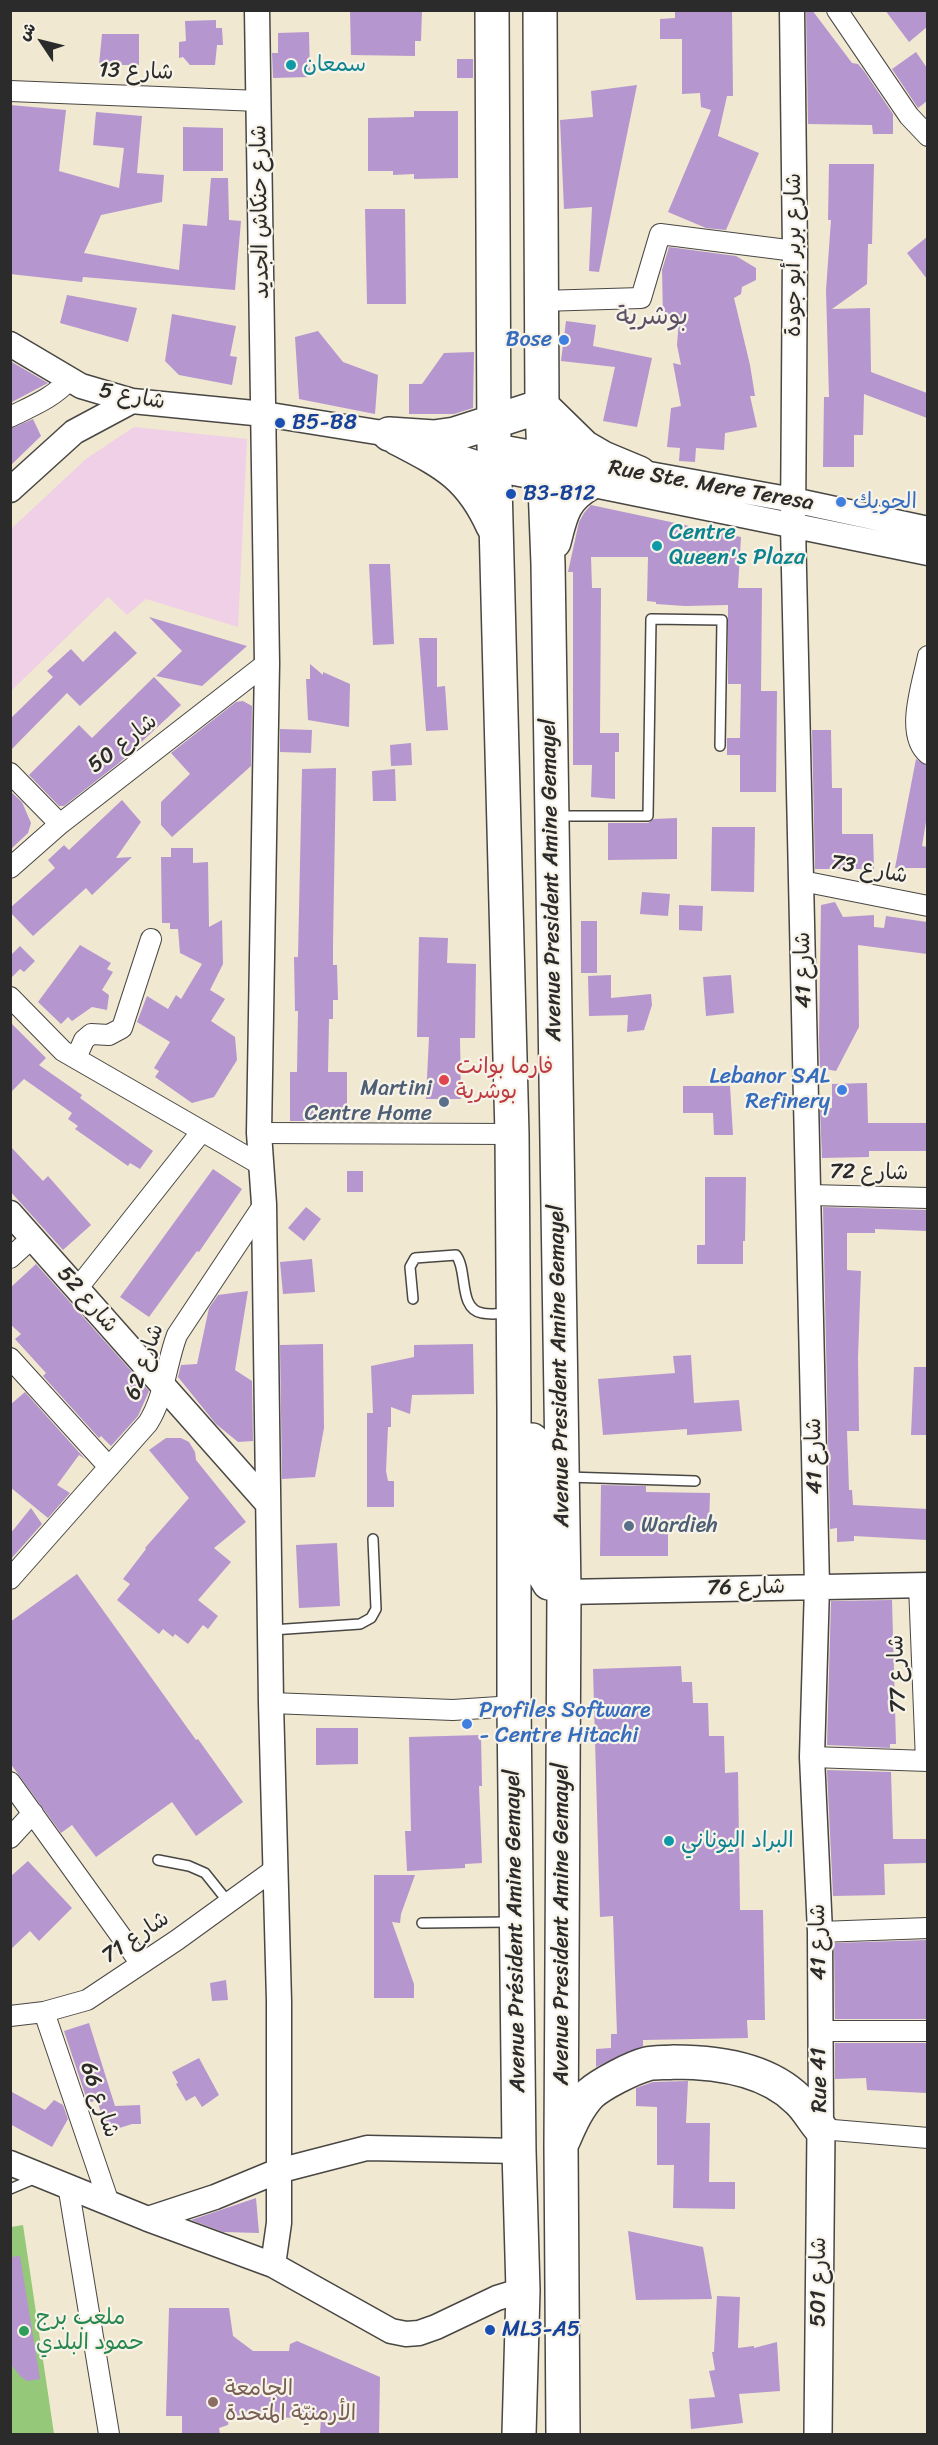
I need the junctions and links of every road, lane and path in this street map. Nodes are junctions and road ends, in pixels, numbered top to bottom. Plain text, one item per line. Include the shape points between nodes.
1 (257, 10) edge
2 (492, 10) edge
3 (540, 10) edge
4 (792, 10) edge
5 (837, 10) edge
6 (10, 91) edge
7 (259, 101) junction
8 (927, 136) edge
9 (795, 251) junction
10 (541, 301) junction
11 (10, 344) edge
12 (75, 383) junction
13 (132, 401) junction
14 (542, 406) junction
15 (264, 414) junction
16 (10, 417) edge
17 (74, 432) junction
18 (389, 434) junction
19 (494, 446) junction
20 (544, 467) junction
21 (639, 473) junction
22 (589, 484) junction
23 (10, 490) edge
24 (794, 500) junction
25 (794, 526) junction
26 (927, 529) edge
27 (497, 533) junction
28 (927, 553) edge
29 (548, 564) junction
30 (927, 656) edge
31 (267, 663) junction
32 (720, 746) dead end
33 (927, 754) edge
34 (10, 773) edge
35 (551, 816) junction
36 (60, 824) junction
37 (10, 868) edge
38 (802, 881) junction
39 (927, 906) edge
40 (151, 939) dead end
41 (10, 997) edge
42 (76, 1058) junction
43 (202, 1131) junction
44 (259, 1133) junction
45 (512, 1134) junction
46 (261, 1165) junction
47 (810, 1195) junction
48 (927, 1198) edge
49 (264, 1204) junction
50 (10, 1213) edge
51 (32, 1238) junction
52 (10, 1258) edge
53 (77, 1289) junction
54 (512, 1298) junction
55 (413, 1299) dead end
56 (10, 1358) edge
57 (163, 1388) junction
58 (514, 1408) junction
59 (110, 1467) junction
60 (562, 1476) junction
61 (694, 1481) dead end
62 (268, 1504) junction
63 (373, 1539) dead end
64 (10, 1579) edge
65 (923, 1585) edge
66 (817, 1586) junction
67 (564, 1592) junction
68 (270, 1630) junction
69 (271, 1703) junction
70 (514, 1706) junction
71 (812, 1757) junction
72 (926, 1761) edge
73 (10, 1782) edge
74 (33, 1813) junction
75 (10, 1838) edge
76 (158, 1860) dead end
77 (275, 1869) junction
78 (229, 1903) junction
79 (516, 1922) junction
80 (422, 1923) dead end
81 (927, 1928) edge
82 (820, 1932) junction
83 (141, 1964) junction
84 (44, 2012) junction
85 (10, 2016) edge
86 (819, 2031) junction
87 (927, 2031) edge
88 (820, 2129) junction
89 (927, 2138) edge
90 (561, 2146) junction
91 (519, 2151) junction
92 (10, 2163) edge
93 (278, 2171) junction
94 (41, 2175) junction
95 (68, 2185) junction
96 (10, 2189) edge
97 (109, 2204) junction
98 (148, 2219) junction
99 (273, 2265) junction
100 (523, 2290) junction
101 (109, 2434) edge
102 (519, 2434) edge
103 (563, 2434) edge
104 (818, 2434) edge

1 - 7 street, شارع حنكاش الجديد
2 - 19 highway, Avenue President Amine Gemayel
3 - 10 highway, Avenue President Amine Gemayel
4 - 9 street, شارع بربر أبو جودة
5 - 8 street via 909,116
6 - 7 street, شارع 13
7 - 15 street, شارع حنكاش الجديد
9 - 10 street via 660,234 641,298
9 - 24 street, شارع بربر أبو جودة
10 - 14 highway, Avenue President Amine Gemayel
11 - 12 street, شارع 5
12 - 13 street, شارع 5
12 - 16 street
12 - 17 street
13 - 15 street, شارع 5
13 - 17 street
14 - 19 highway
14 - 20 highway, Avenue President Amine Gemayel
14 - 21 highway via 584,447
15 - 18 street, شارع 5
15 - 31 street, شارع حنكاش الجديد
17 - 23 street
18 - 19 street, Rue Ste. Mere Teresa
18 - 19 highway via 455,434
18 - 27 highway via 453,471 469,485
19 - 20 street, Rue Ste. Mere Teresa
19 - 27 highway, Avenue President Amine Gemayel
20 - 21 street, Rue Ste. Mere Teresa
20 - 22 street, Rue Ste. Mere Teresa
20 - 29 highway, Avenue President Amine Gemayel
21 - 24 street, Rue Ste. Mere Teresa
22 - 25 street, Rue Ste. Mere Teresa
22 - 29 highway via 575,492 565,505
24 - 25 street, شارع بربر أبو جودة
24 - 26 street, Rue Ste. Mere Teresa
25 - 28 street, Rue Ste. Mere Teresa
25 - 38 street, شارع 41
27 - 45 highway, Avenue President Amine Gemayel
29 - 35 highway, Avenue President Amine Gemayel
30 - 33 street via 916,718 916,734
31 - 36 street, شارع 50
31 - 44 street, شارع حنكاش الجديد
32 - 35 lane via 722,620 651,619 648,816
34 - 36 street
35 - 60 highway, Avenue President Amine Gemayel
36 - 37 street, شارع 50
38 - 39 street, شارع 73
38 - 47 street, شارع 41
40 - 42 street via 122,1028 109,1035 91,1034
41 - 42 street via 52,1041
42 - 43 street
43 - 46 street
43 - 53 street
44 - 45 street
44 - 46 street, شارع حنكاش الجديد
45 - 54 highway, Avenue President Amine Gemayel
46 - 49 street, شارع حنكاش الجديد
47 - 48 street, شارع 72
47 - 66 street, شارع 41
49 - 57 street, شارع 62 via 177,1335
49 - 62 street, شارع حنكاش الجديد
50 - 51 street, شارع 52
51 - 52 street
51 - 53 street, شارع 52
53 - 57 street, شارع 52
54 - 55 lane via 481,1313 471,1308 461,1261 456,1255 415,1258 410,1267
54 - 58 highway, Avenue Président Amine Gemayel
56 - 59 street
57 - 59 street, شارع 62 via 148,1423
57 - 62 street, شارع 52
58 - 67 highway via 535,1450 541,1569 546,1581
58 - 70 highway, Avenue Président Amine Gemayel
59 - 64 street, شارع 62
60 - 61 lane
60 - 67 highway, Avenue President Amine Gemayel
62 - 68 street, شارع حنكاش الجديد
63 - 68 lane via 376,1609 371,1618 360,1624
65 - 66 street, شارع 76
65 - 72 street, شارع 77
66 - 67 street, شارع 76
66 - 71 street, شارع 41
67 - 90 highway, Avenue President Amine Gemayel
68 - 69 street, شارع حنكاش الجديد
69 - 70 street via 453,1710
69 - 77 street, شارع حنكاش الجديد
70 - 79 highway, Avenue Président Amine Gemayel
71 - 72 street
71 - 82 street, شارع 41
73 - 74 street
74 - 75 street
74 - 83 street
76 - 78 lane via 205,1873
77 - 78 street, شارع 71
77 - 93 street, شارع حنكاش الجديد
78 - 83 street, شارع 71
79 - 80 lane
79 - 91 highway, Avenue Président Amine Gemayel
81 - 82 street
82 - 86 street, شارع 41
83 - 84 street, شارع 71 via 87,2000
84 - 85 street, شارع 71
84 - 97 street, شارع 66
86 - 87 street
86 - 88 street, Rue 41
88 - 89 street
88 - 90 highway via 798,2100 774,2082 752,2073 697,2062 654,2063 591,2093 577,2110
88 - 104 main road, شارع 501
90 - 103 highway
91 - 93 street via 367,2148
91 - 100 highway, Avenue Président Amine Gemayel
92 - 94 street
93 - 98 street
93 - 99 street, شارع حنكاش الجديد via 279,2223
94 - 95 street
94 - 96 lane
95 - 97 street
95 - 101 street
97 - 98 street
98 - 99 street
99 - 100 street via 390,2331 406,2334 436,2327
100 - 102 highway, Avenue Président Amine Gemayel

